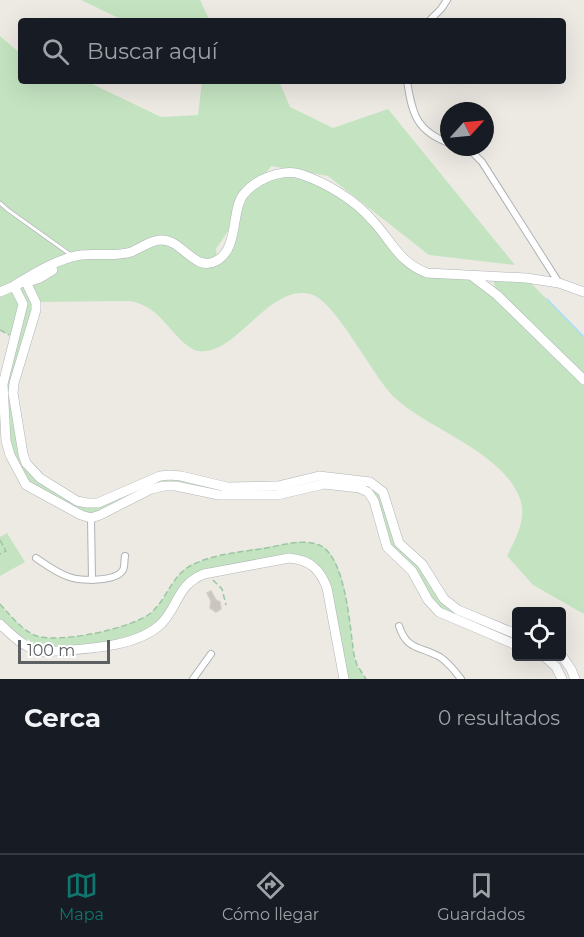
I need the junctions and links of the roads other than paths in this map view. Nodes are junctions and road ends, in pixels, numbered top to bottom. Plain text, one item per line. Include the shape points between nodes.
1 (447, 0) edge
2 (432, 18) edge
3 (408, 84) edge
4 (440, 138) edge
5 (476, 156) edge
6 (0, 203) edge
7 (70, 258) junction
8 (472, 276) junction
9 (492, 276) junction
10 (26, 282) junction
11 (559, 284) junction
12 (14, 286) junction
13 (0, 292) edge
14 (584, 292) edge
15 (497, 295) junction
16 (584, 380) edge
17 (131, 494) junction
18 (91, 518) junction
19 (125, 556) dead end
20 (36, 558) dead end
21 (92, 580) junction
22 (0, 624) edge
23 (399, 626) dead end
24 (512, 632) edge
25 (512, 643) edge
26 (211, 654) dead end
27 (549, 661) edge
28 (565, 661) edge
29 (194, 679) edge
30 (344, 679) edge
31 (461, 679) edge
32 (562, 679) edge
33 (575, 679) edge

1 - 2 street
3 - 4 street via 414,115 424,130
5 - 11 street
6 - 7 lane
7 - 8 street via 129,252 162,239 175,242 194,260 217,261 226,252 241,197 255,182 275,174 297,173 362,209 415,268 427,273
7 - 10 street via 40,278
7 - 12 street via 36,270
8 - 9 street
8 - 15 street
9 - 11 street
9 - 15 street
10 - 12 street
10 - 17 street via 36,310 13,393 22,454 40,478 77,501 98,503
11 - 14 street
12 - 13 street
12 - 18 street via 23,304 3,384 10,455 26,485
15 - 16 street
17 - 18 street
17 - 24 street via 160,476 170,475 227,487 278,486 319,476 370,482 383,492 399,543 422,564 450,605
17 - 25 street via 164,486 219,495 277,495 324,484 359,488 374,501 387,548 412,571 439,612
18 - 21 street
19 - 21 street via 124,569 118,575
20 - 21 street via 70,578
22 - 30 street via 37,651 117,645 160,624 181,591 204,574 300,559 318,570 327,588
23 - 31 street via 406,642 441,657
26 - 29 street
27 - 32 street
28 - 33 street

